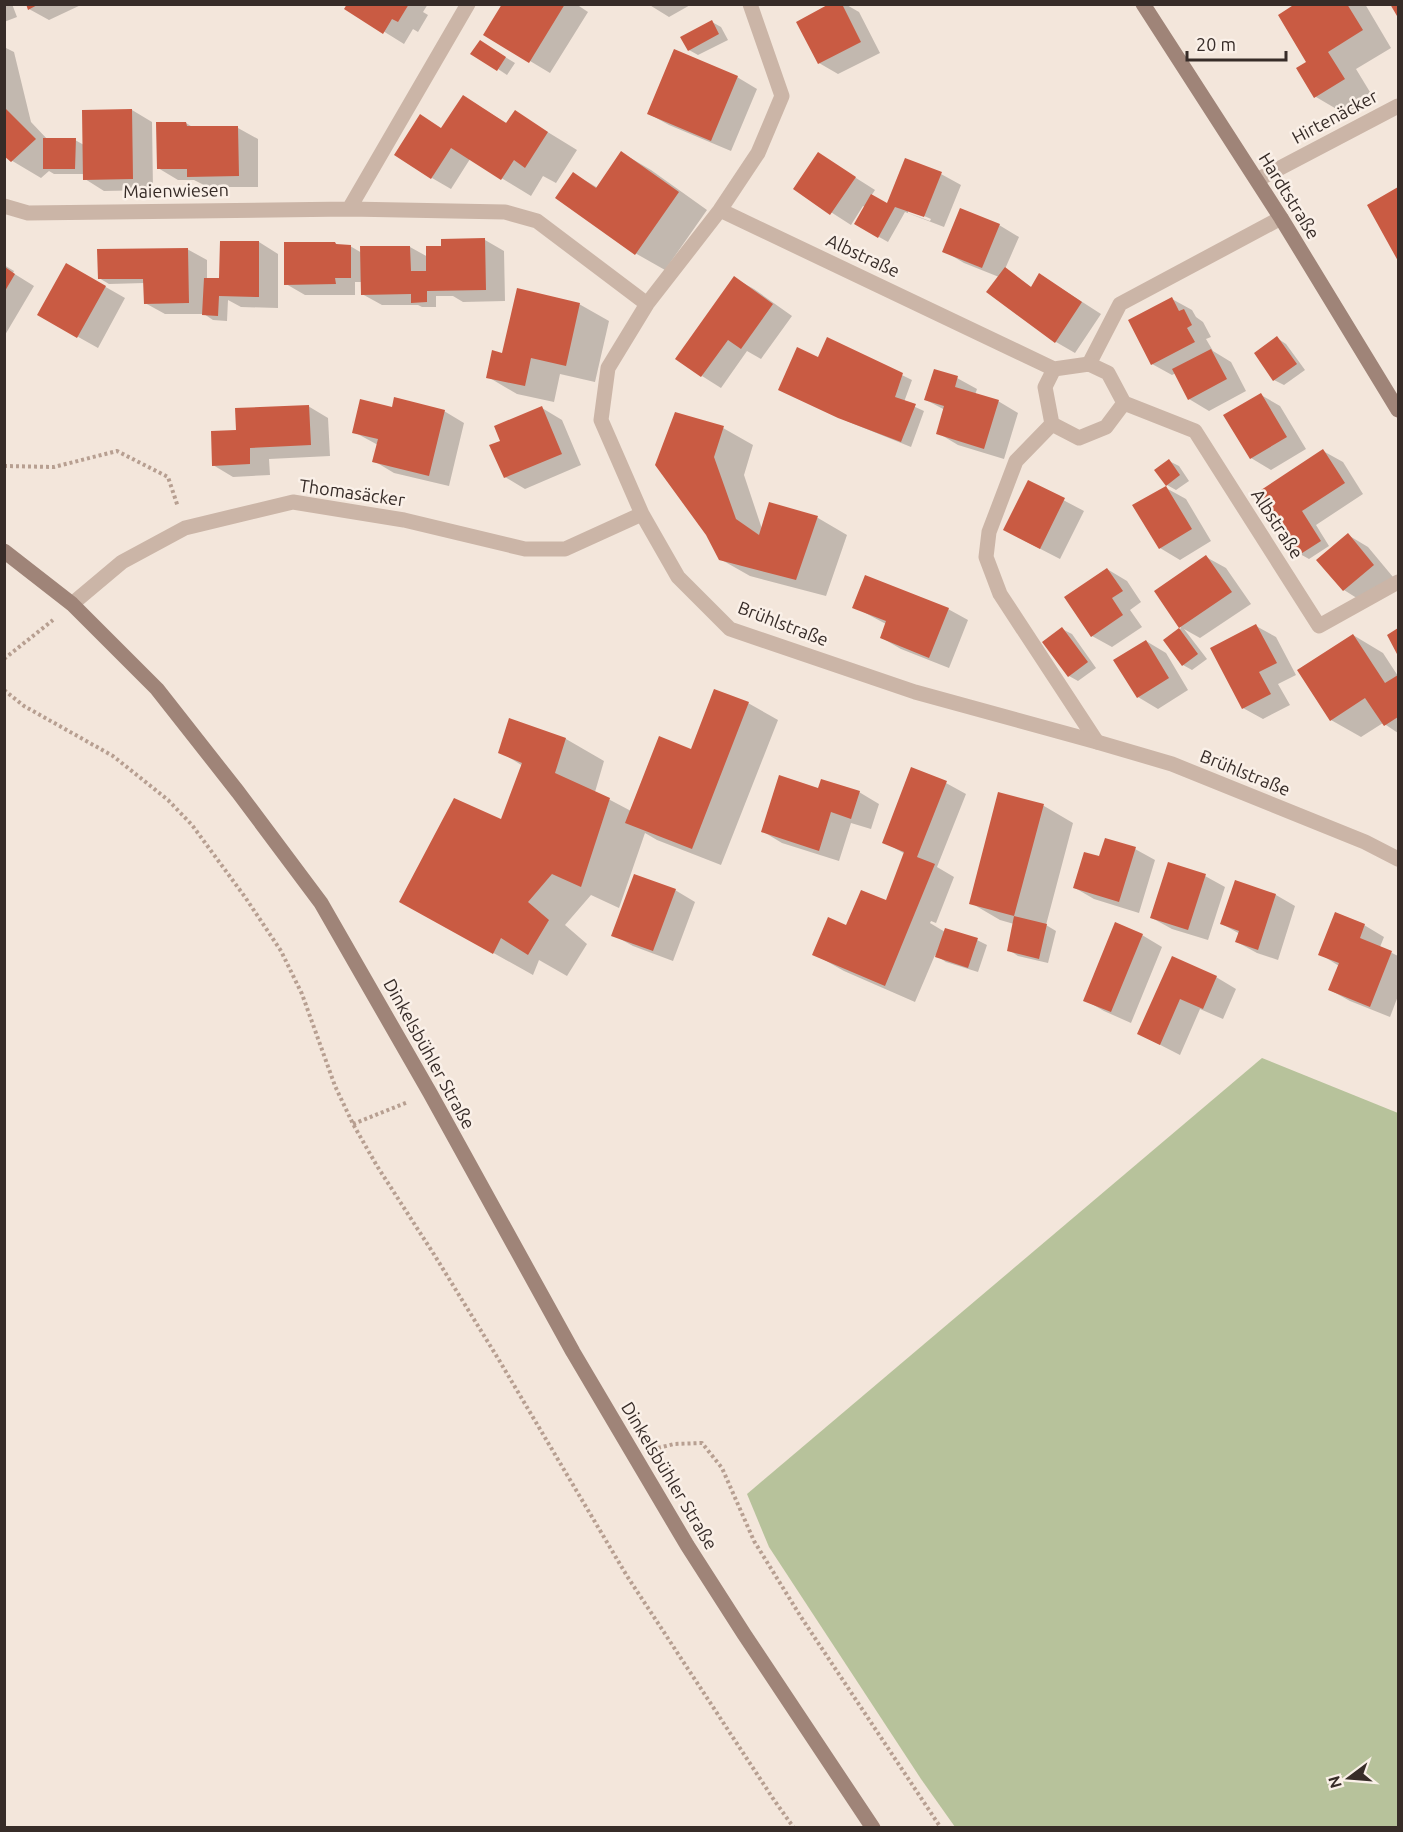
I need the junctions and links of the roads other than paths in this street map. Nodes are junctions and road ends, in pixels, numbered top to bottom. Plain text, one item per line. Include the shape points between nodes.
1 (468, 4) edge
2 (750, 4) edge
3 (1143, 4) edge
4 (1398, 106) edge
5 (1257, 180) junction
6 (4, 206) edge
7 (349, 208) junction
8 (720, 210) junction
9 (1281, 218) junction
10 (647, 304) junction
11 (1089, 364) junction
12 (1054, 369) junction
13 (1124, 403) junction
14 (1398, 410) edge
15 (1052, 424) junction
16 (642, 514) junction
17 (4, 551) edge
18 (1398, 582) edge
19 (72, 604) junction
20 (1096, 742) junction
21 (1398, 859) edge
22 (873, 1827) edge

1 - 7 street
2 - 8 street, Brühlstraße via 782,96 758,153
3 - 5 main road, Hardtstraße
4 - 5 street, Hirtenäcker
5 - 9 main road, Hardtstraße
6 - 7 street, Maienwiesen via 28,213
7 - 10 street, Maienwiesen via 505,213 537,221
8 - 10 street, Brühlstraße
8 - 12 street, Albstraße
9 - 11 street via 1120,304
9 - 14 main road, Hardtstraße
10 - 16 street, Brühlstraße via 608,368 601,420
11 - 12 street
11 - 13 street via 1108,374
12 - 15 street via 1045,387
13 - 15 street via 1106,428 1079,438
13 - 18 street, Albstraße via 1195,431 1319,626
15 - 20 street via 1016,461 989,532 986,557 1000,594
16 - 19 street, Thomasäcker via 565,549 525,549 404,520 293,502 185,528 122,562
16 - 20 street, Brühlstraße via 678,577 730,629 915,692
17 - 19 main road, Dinkelsbühler Straße
19 - 22 main road, Dinkelsbühler Straße via 157,689 321,903 573,1352 687,1545
20 - 21 street, Brühlstraße via 1172,764

